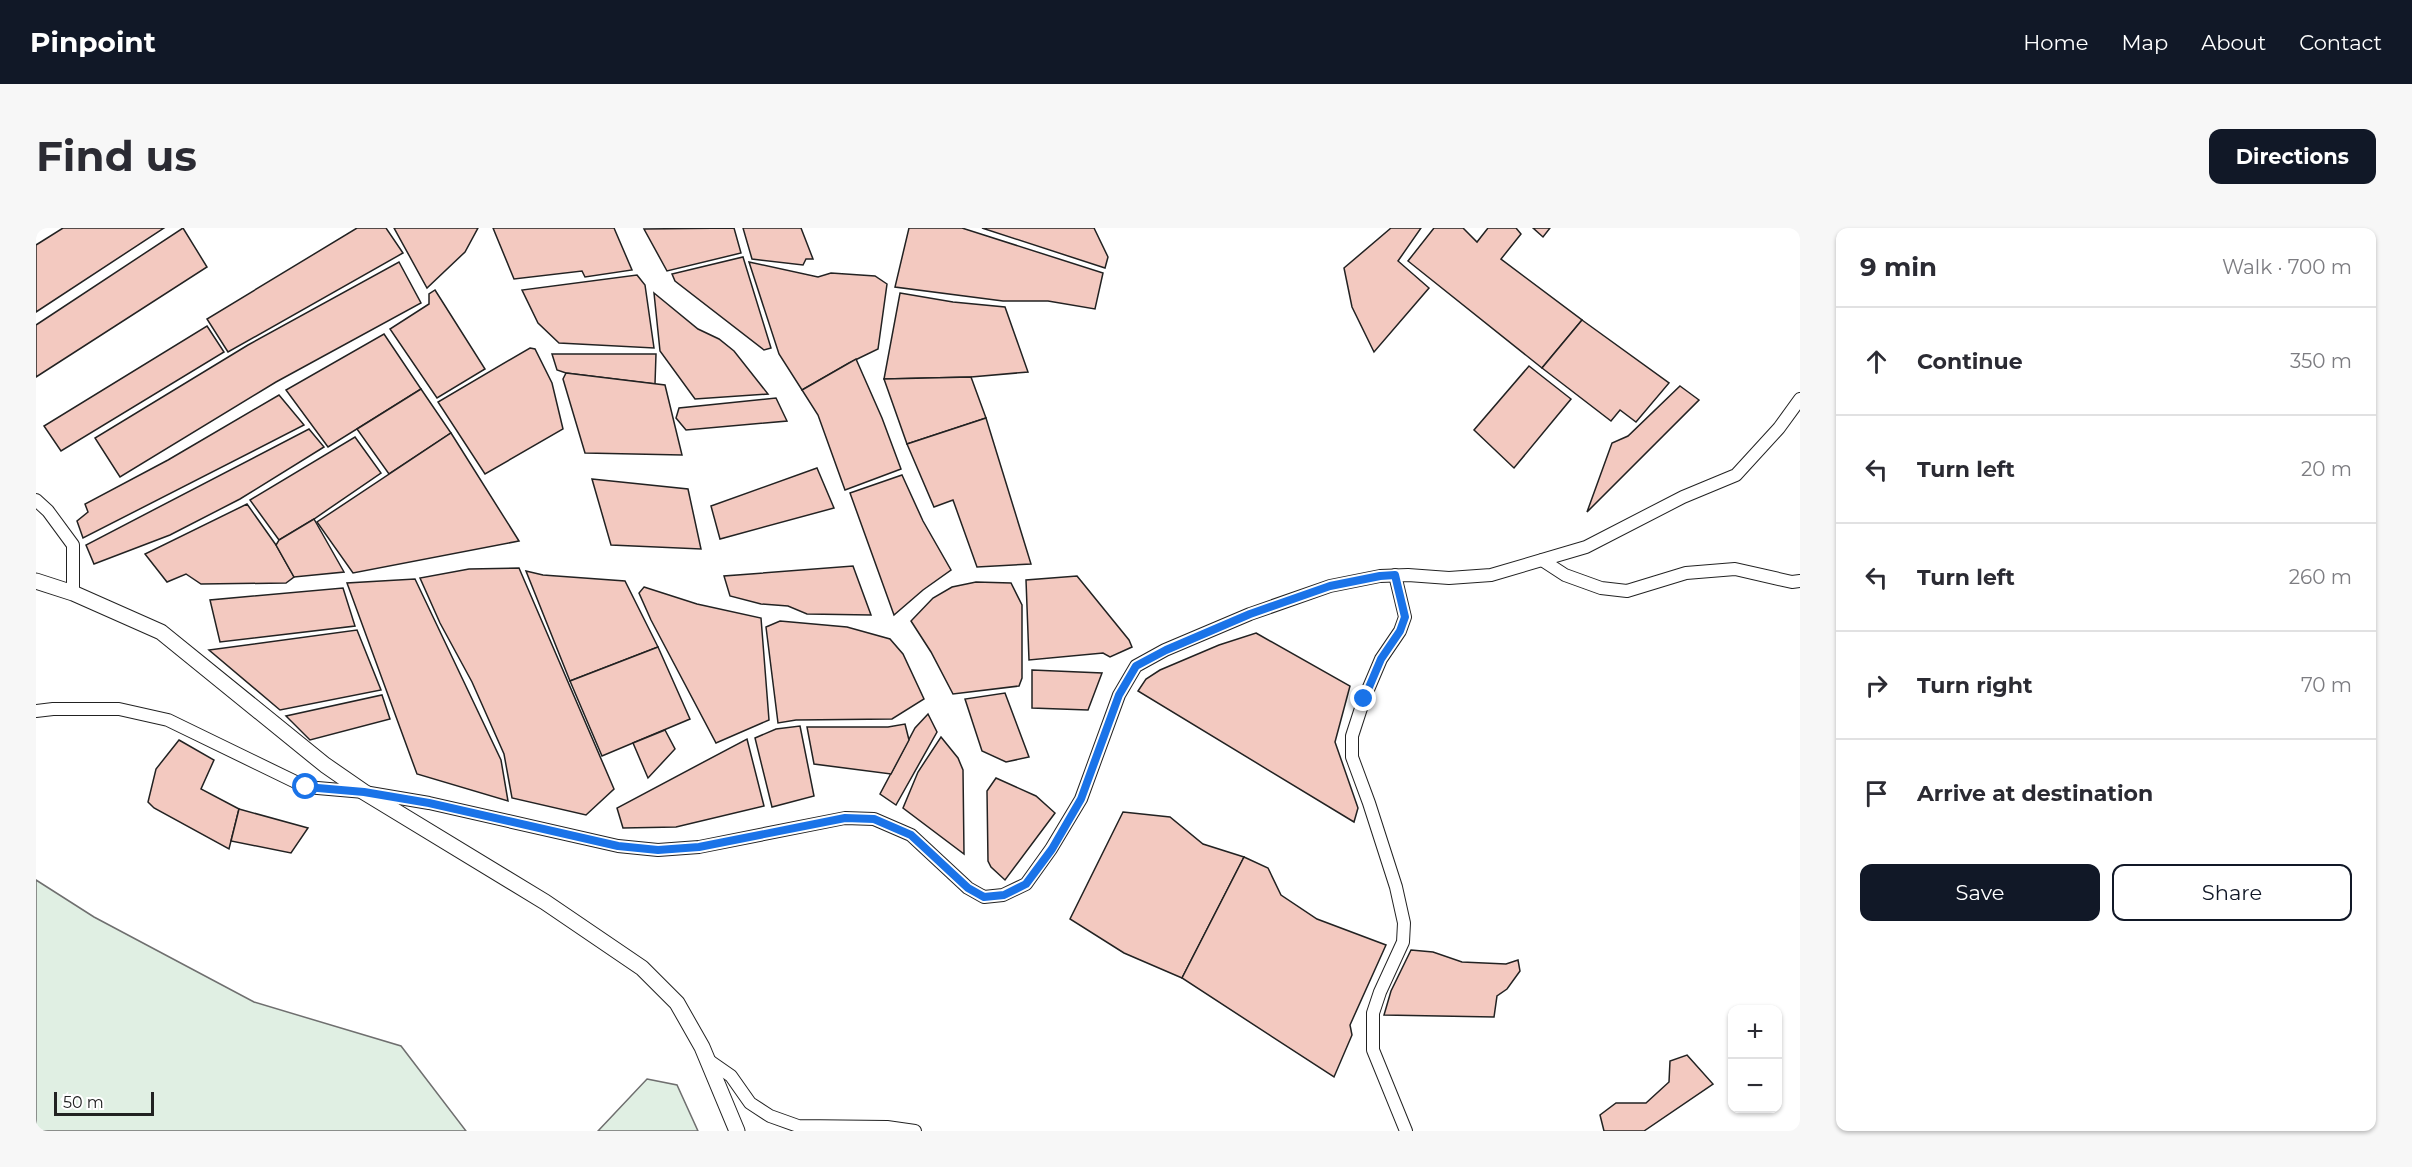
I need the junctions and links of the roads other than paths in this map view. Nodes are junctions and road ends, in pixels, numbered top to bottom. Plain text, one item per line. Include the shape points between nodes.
1 (1800, 399) edge
2 (36, 500) edge
3 (1542, 560) junction
4 (1395, 575) junction
5 (36, 581) edge
6 (1800, 581) edge
7 (73, 593) junction
8 (36, 711) edge
9 (364, 792) junction
10 (708, 1060) junction
11 (737, 1131) edge
12 (915, 1131) edge
13 (1406, 1131) edge

1 - 3 street via 1736,475 1683,496 1586,547
2 - 7 street via 73,545
3 - 4 street via 1491,575
3 - 6 street via 1565,575 1601,588 1627,591 1686,573 1735,569
4 - 9 street via 1340,584 1250,614 1136,666 1119,695 1081,799 1026,884 1004,895 984,897 968,888 911,835 874,819 845,818 699,847 658,850 618,846
4 - 13 street via 1405,617 1364,699 1352,736 1352,757 1396,887 1404,923 1403,942 1373,1013 1372,1050
5 - 7 street
7 - 9 street via 161,632
8 - 9 street via 119,709 168,720 306,787
9 - 10 street via 545,902 642,968 677,1003
10 - 11 street
10 - 12 street via 731,1076 750,1103 770,1116 798,1126

